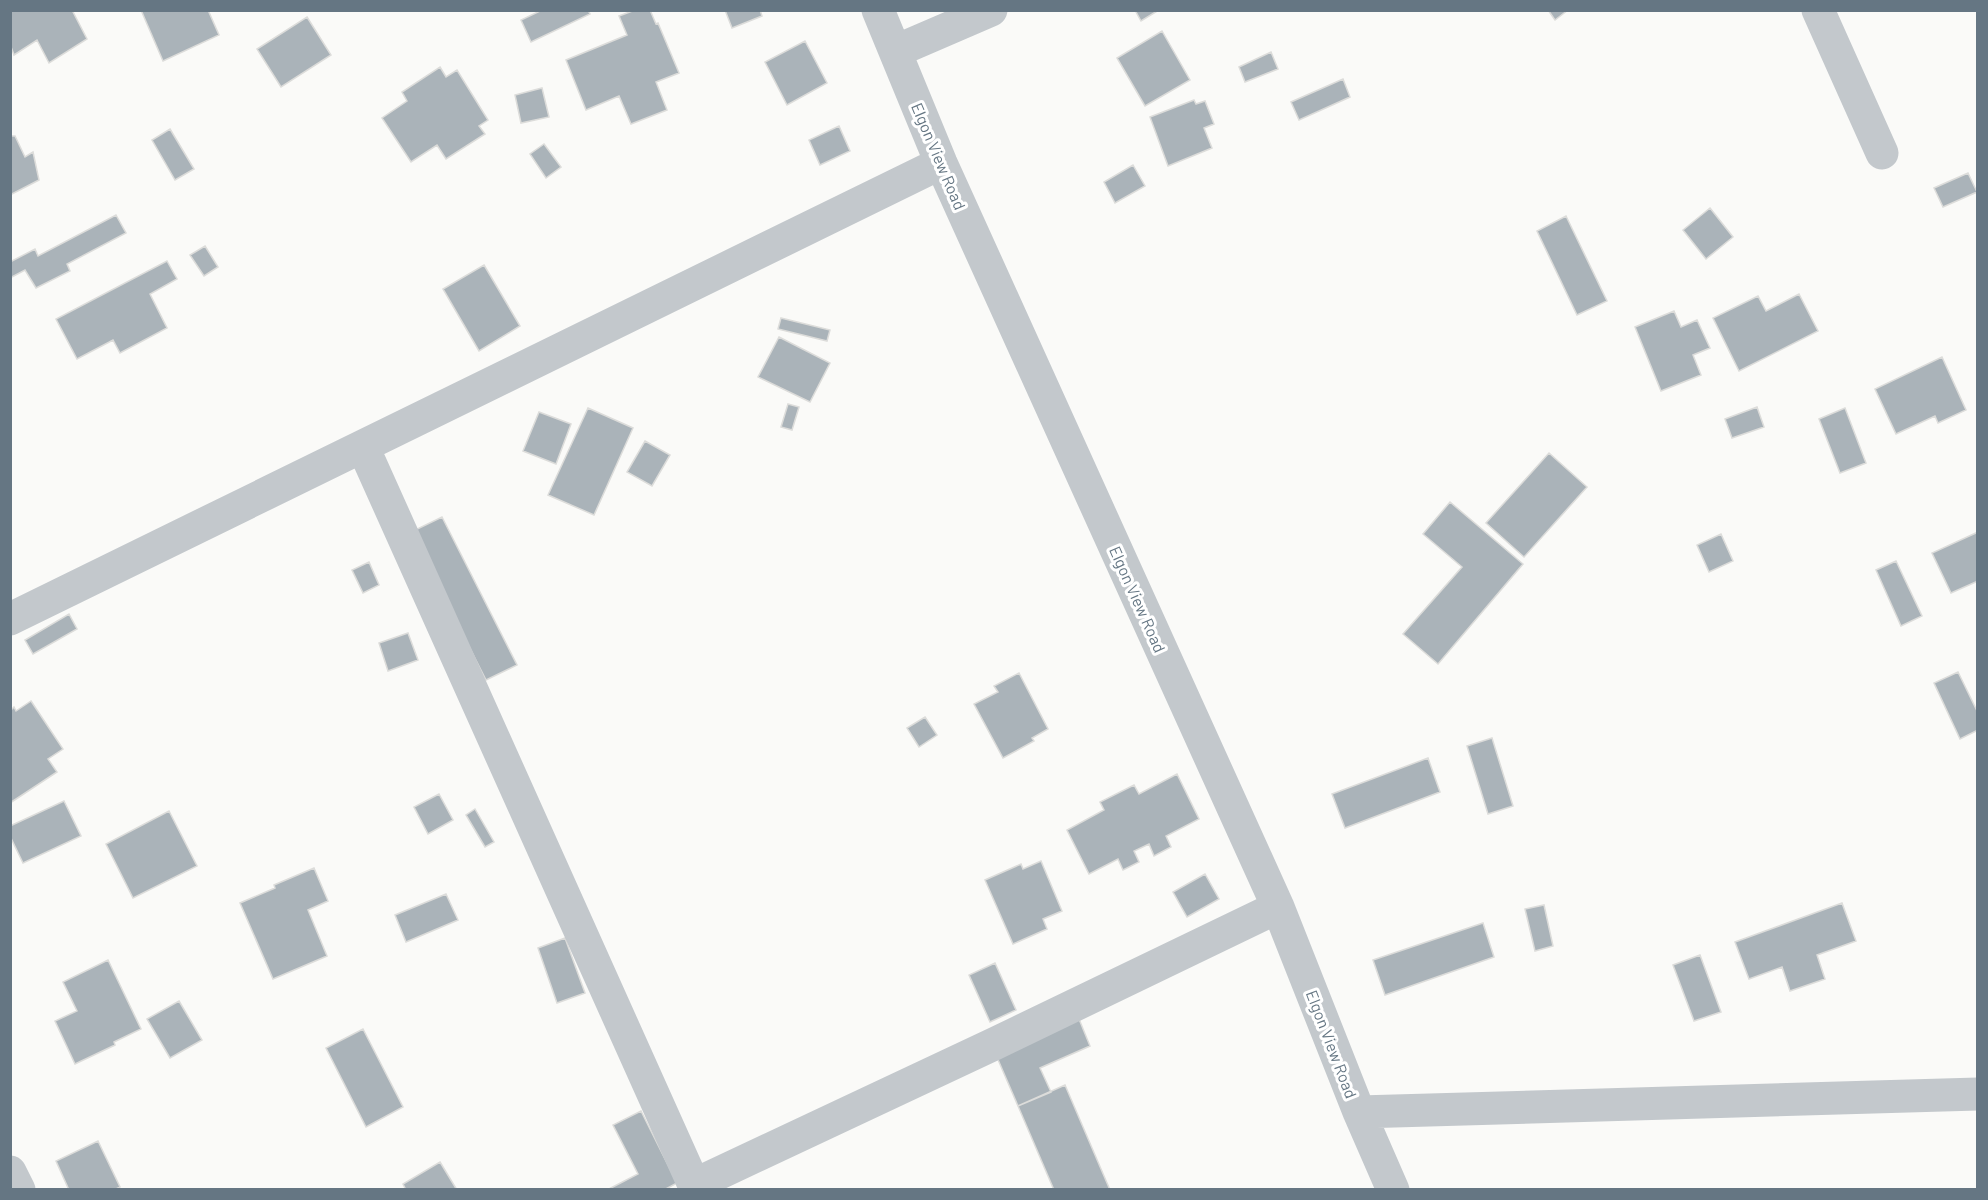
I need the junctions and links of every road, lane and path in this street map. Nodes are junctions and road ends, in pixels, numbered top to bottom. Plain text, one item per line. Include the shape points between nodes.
1 (878, 10) edge
2 (991, 10) edge
3 (1818, 10) edge
4 (896, 51) junction
5 (1882, 153) dead end
6 (941, 163) junction
7 (363, 447) junction
8 (10, 619) edge
9 (1278, 907) junction
10 (1977, 1094) edge
11 (1359, 1112) junction
12 (10, 1172) edge
13 (695, 1187) edge
14 (19, 1190) edge
15 (1393, 1190) edge

1 - 4 street, Elgon View Road
2 - 4 street
3 - 5 street
4 - 6 street, Elgon View Road
6 - 7 street
6 - 9 street, Elgon View Road
7 - 8 street
7 - 13 street
9 - 11 street, Elgon View Road
9 - 13 street
10 - 11 street
11 - 15 street, Elgon View Road
12 - 14 street

